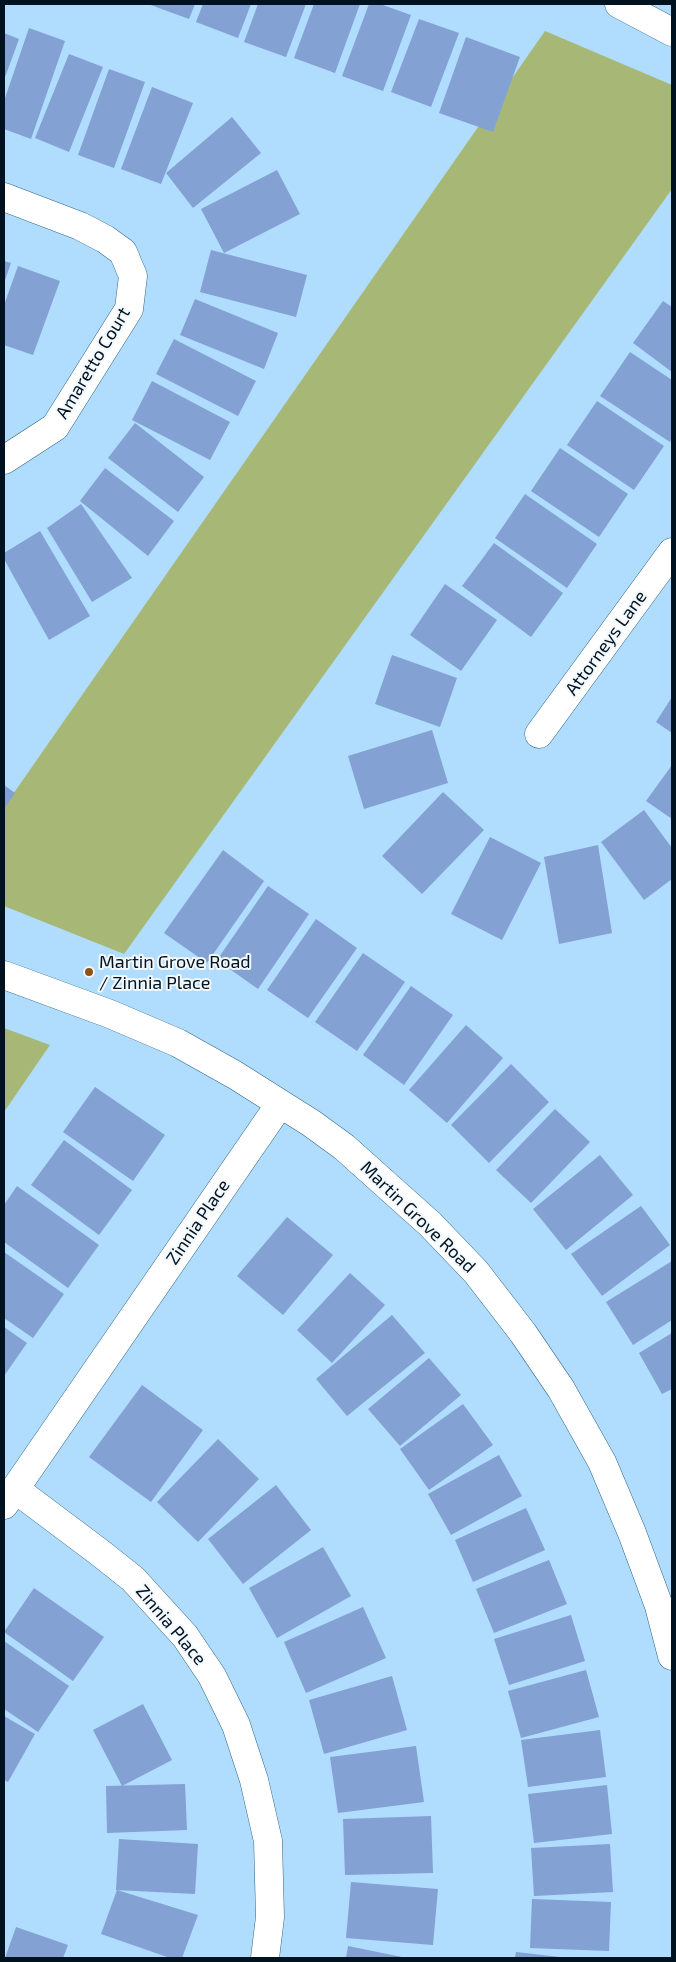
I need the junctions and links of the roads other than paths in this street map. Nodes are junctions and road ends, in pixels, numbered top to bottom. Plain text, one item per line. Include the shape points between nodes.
1 (619, 4) edge
2 (672, 32) edge
3 (4, 197) edge
4 (4, 460) edge
5 (672, 552) edge
6 (540, 734) dead end
7 (4, 975) edge
8 (280, 1104) junction
9 (9, 1497) edge
10 (672, 1656) edge
11 (265, 1958) edge

1 - 2 street
3 - 4 street, Amaretto Court via 105,239 123,252 133,276 129,309 55,427
5 - 6 street, Attorneys Lane
7 - 8 street, Martin Grove Road via 110,1014 178,1044
8 - 9 street, Zinnia Place
8 - 10 street, Martin Grove Road via 344,1147 430,1224 476,1272 523,1333 561,1389 602,1462 636,1542 659,1606
9 - 11 street, Zinnia Place via 99,1552 133,1579 185,1636 212,1676 236,1725 254,1780 268,1841 270,1917

